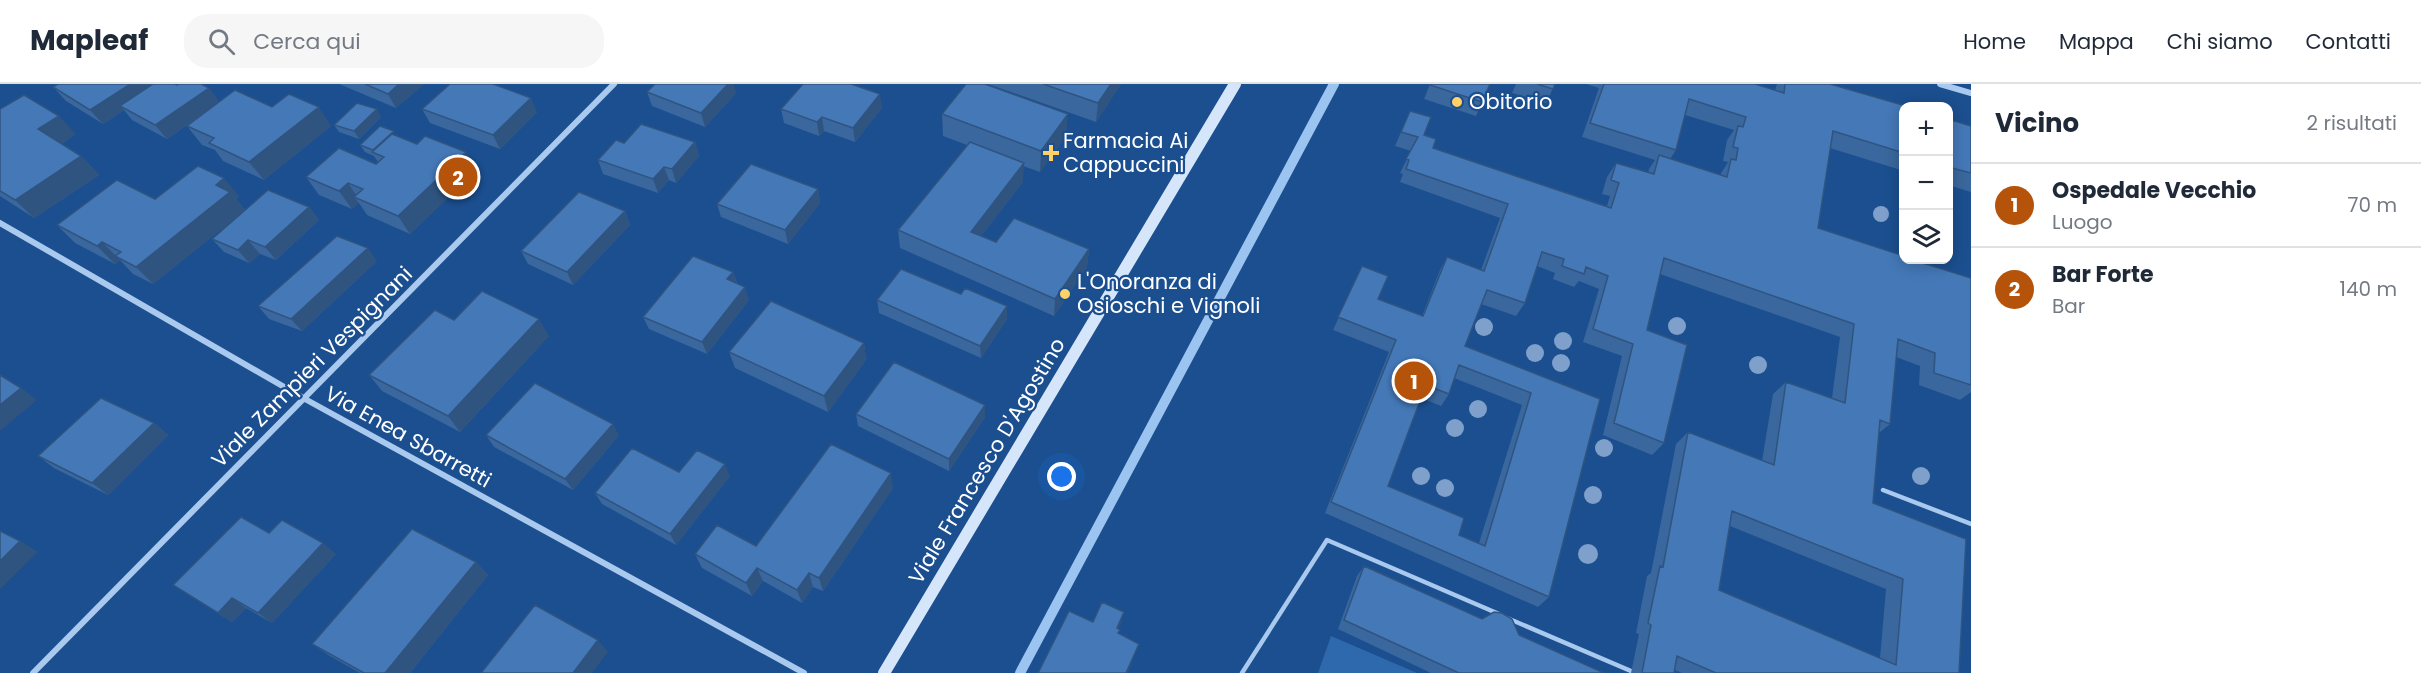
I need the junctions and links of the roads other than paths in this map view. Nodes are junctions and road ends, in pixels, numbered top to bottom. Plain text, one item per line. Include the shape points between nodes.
1 (614, 84) edge
2 (1235, 84) edge
3 (1940, 84) edge
4 (1971, 93) edge
5 (0, 223) edge
6 (305, 399) junction
7 (1883, 490) dead end
8 (1971, 524) edge
9 (1631, 671) dead end
10 (33, 673) edge
11 (804, 673) edge
12 (884, 673) edge
13 (1242, 673) edge

1 - 6 street, Viale Zampieri Vespignani
2 - 12 street, Viale Francesco D'Agostino
3 - 4 street
5 - 6 street, Via Enea Sbarretti
6 - 10 street, Viale Zampieri Vespignani
6 - 11 street, Via Enea Sbarretti
7 - 8 lane
9 - 13 lane via 1327,540

